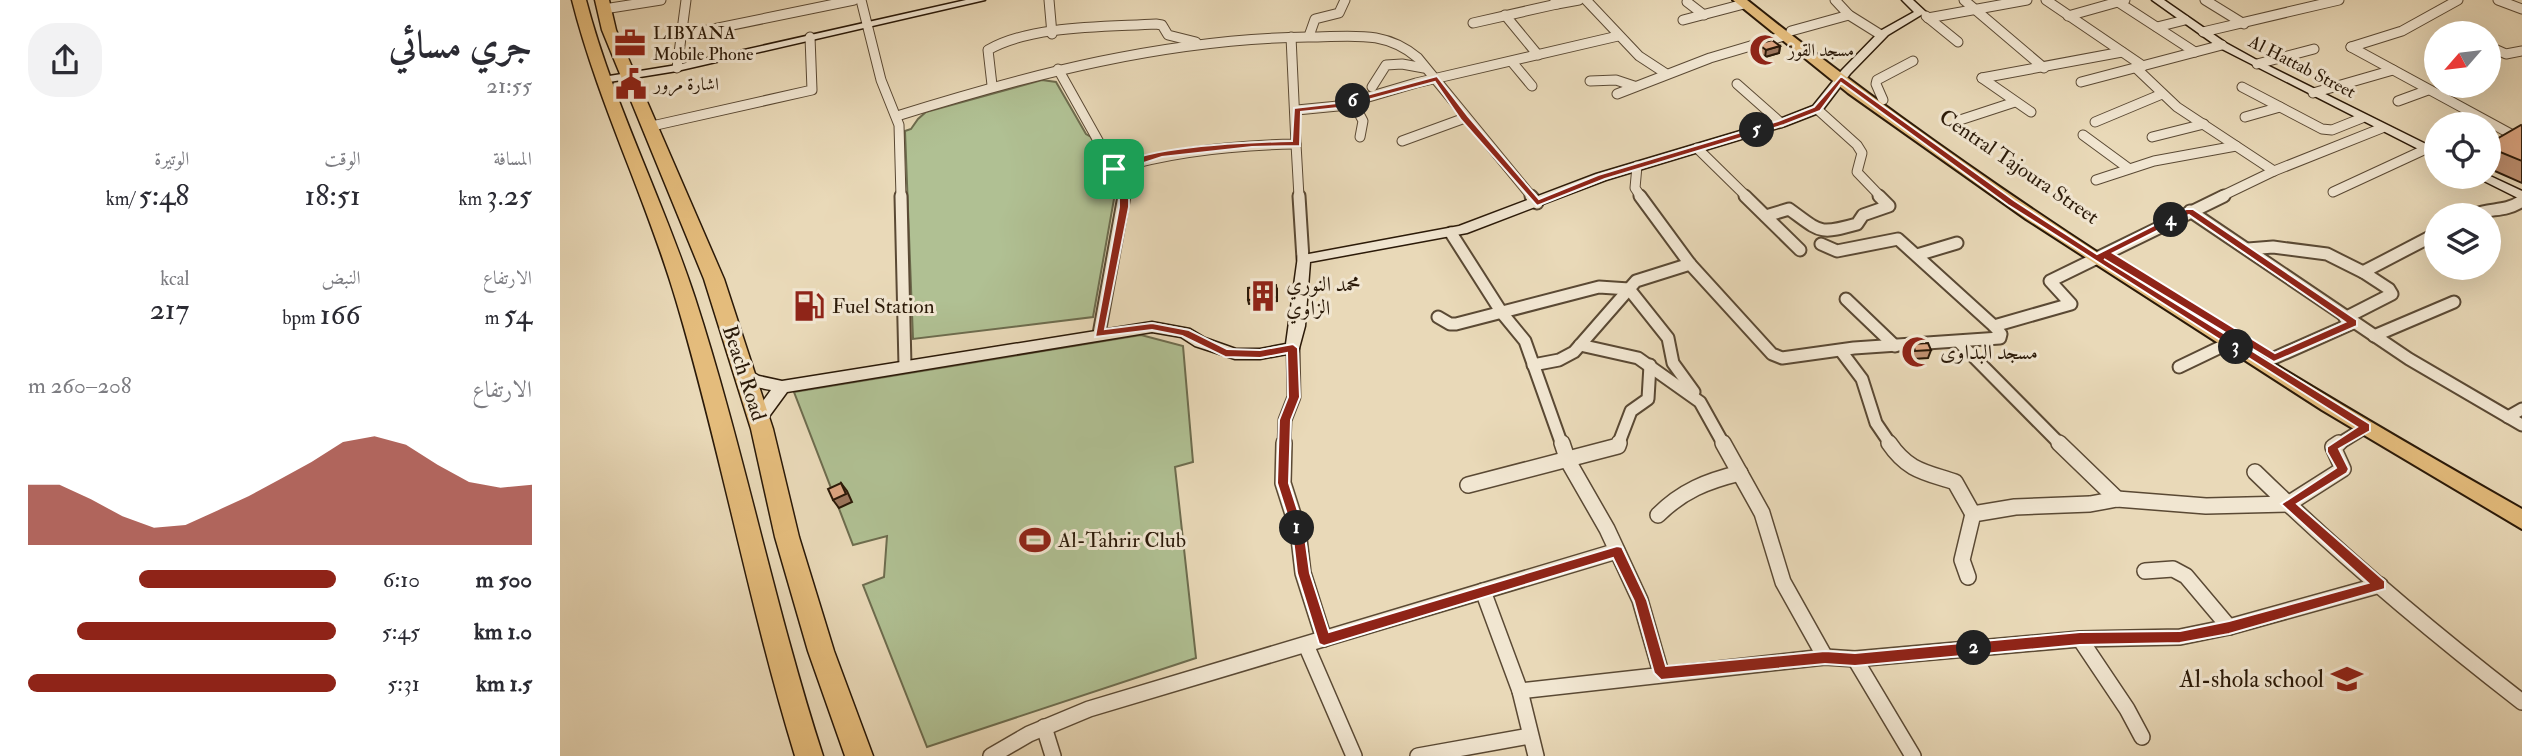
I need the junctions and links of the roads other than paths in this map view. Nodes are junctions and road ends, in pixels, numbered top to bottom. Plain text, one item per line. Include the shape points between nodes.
1 (579, 0) edge
2 (661, 0) edge
3 (686, 0) edge
4 (854, 0) edge
5 (861, 0) edge
6 (981, 0) edge
7 (1049, 0) edge
8 (1345, 0) edge
9 (1579, 0) edge
10 (1586, 0) edge
11 (1835, 0) edge
12 (1907, 0) edge
13 (1964, 0) edge
14 (2027, 0) edge
15 (2046, 0) edge
16 (2157, 0) edge
17 (2205, 0) edge
18 (2339, 0) edge
19 (2458, 0) edge
20 (1745, 1) edge
21 (2122, 1) edge
22 (1556, 2) edge
23 (1687, 2) edge
24 (2502, 2) edge
25 (603, 5) edge
26 (2522, 9) edge
27 (1975, 10) junction
28 (1505, 15) junction
29 (1704, 15) junction
30 (1849, 15) junction
31 (1925, 15) junction
32 (2522, 15) edge
33 (2068, 16) junction
34 (1683, 20) dead end
35 (2185, 20) junction
36 (1473, 23) dead end
37 (867, 24) junction
38 (2244, 24) junction
39 (2157, 27) junction
40 (2203, 32) junction
41 (1052, 34) junction
42 (1788, 34) junction
43 (1881, 35) junction
44 (680, 36) junction
45 (1309, 36) junction
46 (1618, 36) junction
47 (810, 37) junction
48 (1291, 37) junction
49 (1958, 42) dead end
50 (1202, 43) junction
51 (2222, 46) junction
52 (2314, 49) dead end
53 (2522, 51) edge
54 (2122, 52) junction
55 (2195, 52) junction
56 (2501, 52) edge
57 (1538, 55) junction
58 (1913, 61) dead end
59 (1511, 62) junction
60 (2256, 64) junction
61 (1424, 68) junction
62 (2045, 68) junction
63 (2140, 68) junction
64 (672, 69) junction
65 (1058, 69) junction
66 (2393, 70) junction
67 (1665, 73) junction
68 (1843, 75) junction
69 (1437, 78) junction
70 (630, 79) junction
71 (1590, 81) dead end
72 (2081, 82) dead end
73 (1737, 84) dead end
74 (605, 85) junction
75 (992, 85) junction
76 (1372, 86) dead end
77 (1532, 86) dead end
78 (1634, 86) junction
79 (2242, 88) dead end
80 (2424, 88) edge
81 (2424, 91) edge
82 (2314, 93) junction
83 (1617, 94) dead end
84 (2162, 94) junction
85 (2443, 98) edge
86 (1883, 100) junction
87 (2398, 101) dead end
88 (1353, 102) junction
89 (2015, 102) junction
90 (2280, 107) junction
91 (1817, 109) junction
92 (1297, 110) junction
93 (2031, 113) dead end
94 (897, 116) junction
95 (2245, 117) dead end
96 (1465, 118) junction
97 (2362, 118) junction
98 (1960, 120) dead end
99 (2095, 122) dead end
100 (1781, 123) junction
101 (2204, 124) junction
102 (652, 126) junction
103 (2382, 128) junction
104 (2508, 133) junction
105 (2083, 135) dead end
106 (1360, 137) dead end
107 (2152, 137) dead end
108 (2501, 137) edge
109 (2522, 140) edge
110 (1402, 141) dead end
111 (1296, 144) junction
112 (2236, 146) junction
113 (1697, 148) junction
114 (2424, 149) edge
115 (2424, 155) edge
116 (1637, 166) junction
117 (2128, 168) junction
118 (1114, 169) junction
119 (2274, 171) junction
120 (2096, 180) dead end
121 (2501, 187) edge
122 (2333, 192) dead end
123 (2522, 199) edge
124 (1537, 203) junction
125 (2501, 210) edge
126 (2190, 211) junction
127 (1766, 216) junction
128 (1451, 233) junction
129 (2424, 240) edge
130 (1957, 243) dead end
131 (1821, 244) dead end
132 (2248, 249) junction
133 (1800, 250) dead end
134 (1917, 255) junction
135 (2101, 256) junction
136 (1303, 258) junction
137 (1690, 264) junction
138 (2362, 272) junction
139 (1629, 289) junction
140 (1846, 299) dead end
141 (2454, 302) dead end
142 (1502, 313) junction
143 (1438, 317) dead end
144 (2349, 320) junction
145 (1994, 326) junction
146 (1099, 334) junction
147 (2374, 336) junction
148 (1959, 342) junction
149 (2230, 343) junction
150 (1580, 345) junction
151 (1895, 345) junction
152 (1293, 348) junction
153 (1841, 351) junction
154 (2274, 358) junction
155 (1533, 365) junction
156 (1650, 365) junction
157 (905, 366) junction
158 (2179, 367) dead end
159 (745, 374) junction
160 (782, 387) junction
161 (1700, 402) junction
162 (2522, 409) edge
163 (2508, 417) junction
164 (759, 418) junction
165 (2522, 425) edge
166 (2366, 428) junction
167 (1568, 461) junction
168 (1740, 472) junction
169 (2255, 472) dead end
170 (1468, 485) dead end
171 (2117, 499) junction
172 (2288, 504) junction
173 (2522, 507) edge
174 (1973, 514) junction
175 (1657, 515) dead end
176 (2522, 520) edge
177 (1617, 551) junction
178 (2145, 571) dead end
179 (1968, 577) dead end
180 (2380, 585) junction
181 (1483, 591) junction
182 (2229, 628) junction
183 (1324, 639) junction
184 (2080, 639) junction
185 (1306, 645) junction
186 (1825, 657) junction
187 (1855, 659) junction
188 (1661, 673) junction
189 (1520, 691) junction
190 (2522, 702) edge
191 (1044, 727) junction
192 (1530, 736) junction
193 (2142, 737) dead end
194 (809, 756) edge
195 (859, 756) edge
196 (991, 756) edge
197 (1053, 756) edge
198 (1354, 756) edge
199 (1418, 756) edge
200 (1536, 756) edge
201 (1913, 756) edge

1 - 74 highway, Beach Road
2 - 25 street
3 - 44 street
4 - 44 street
5 - 37 street
6 - 37 street
7 - 41 street
8 - 45 street via 1339,13 1315,19
9 - 22 street
10 - 46 street
11 - 30 street
12 - 31 street
13 - 27 street
14 - 27 street
15 - 33 street
16 - 35 street, Al Hattab Street
17 - 38 street
18 - 38 street
19 - 66 street via 2402,31 2352,46
20 - 29 street
20 - 42 main road
21 - 33 street
21 - 39 street
22 - 28 street
23 - 29 street
24 - 26 street
24 - 32 street
25 - 70 highway, Beach Road
27 - 31 street
27 - 62 street
28 - 36 street
28 - 57 street
29 - 34 street
30 - 42 street
30 - 43 street
31 - 43 street
31 - 49 street
33 - 54 street
35 - 39 street
35 - 40 street, Al Hattab Street
37 - 47 street
37 - 94 street via 881,80
38 - 40 street
39 - 55 street
40 - 51 street, Al Hattab Street
41 - 50 street via 1158,24 1168,35
41 - 75 street via 989,47
42 - 67 street
42 - 68 main road
43 - 68 street
44 - 64 street
45 - 48 street
45 - 61 street via 1389,40 1406,49
46 - 57 street
46 - 67 street
47 - 64 street
47 - 102 street via 812,90
48 - 50 street
48 - 92 street
50 - 65 street
51 - 55 street
51 - 60 street, Al Hattab Street
52 - 60 street
53 - 56 street
54 - 62 street
54 - 63 street
55 - 63 street
57 - 59 street
58 - 86 street via 1877,80
59 - 69 street
59 - 77 street
60 - 82 street, Al Hattab Street
61 - 69 street
61 - 76 street via 1385,65
62 - 89 street via 1981,78
63 - 72 street
63 - 84 street
64 - 70 street
65 - 75 street
65 - 118 street
66 - 80 street
66 - 82 street
67 - 78 street
68 - 86 main road, Central Tajoura Street
68 - 91 street
68 - 135 main road via 2012,203
69 - 88 street
69 - 96 street
70 - 74 street
70 - 102 highway, Beach Road
71 - 78 street via 1616,80
73 - 100 street
74 - 194 highway, Beach Road via 685,296 782,674
75 - 94 street
78 - 83 street
79 - 90 street
81 - 87 street
82 - 97 street, Al Hattab Street
84 - 99 street
84 - 101 street
85 - 104 street
86 - 135 main road, Central Tajoura Street
88 - 92 street
88 - 106 street via 1363,121
89 - 93 street
89 - 98 street
90 - 95 street
90 - 97 street via 2329,130
91 - 100 street
91 - 127 street via 1857,145 1862,153 1857,172 1889,206 1865,214 1857,224 1825,232 1789,209
92 - 111 street
94 - 157 street
96 - 110 street
96 - 124 street
97 - 103 street, Al Hattab Street
100 - 113 street
101 - 107 street
101 - 112 street
102 - 159 highway, Beach Road via 714,279
103 - 114 street, Al Hattab Street
103 - 119 street
104 - 108 street
104 - 109 street
105 - 117 street
111 - 118 street via 1252,144 1161,155
111 - 136 street
112 - 117 street
112 - 119 street
113 - 116 street
113 - 127 street
115 - 122 street
116 - 124 street
116 - 137 street via 1635,188
117 - 120 street
118 - 146 street via 1124,193 1124,207
119 - 126 street
121 - 123 street
123 - 125 street
124 - 128 street
126 - 132 street
126 - 135 street
127 - 133 street
128 - 136 street
128 - 142 street
129 - 138 street
130 - 134 street
131 - 134 street via 1837,251 1896,238
132 - 138 street via 2273,247 2327,254
132 - 144 street
134 - 145 street
135 - 145 street via 2050,281 2071,304
135 - 149 main road
135 - 154 main road, Central Tajoura Street
136 - 152 street
137 - 139 street via 1643,277
137 - 153 street via 1776,357
138 - 144 street via 2392,294
139 - 142 street via 1599,287
139 - 150 street
139 - 161 street via 1668,338 1673,363
140 - 151 street
141 - 147 street
142 - 143 street via 1450,324
142 - 155 street via 1520,334
144 - 147 street
144 - 154 street
145 - 148 street via 2000,338
146 - 152 street via 1152,327 1185,333 1225,353 1260,354
146 - 157 street
147 - 163 street
148 - 151 street
148 - 171 street
149 - 158 street
149 - 166 main road
150 - 155 street via 1567,357
150 - 156 street via 1639,358
151 - 153 street
152 - 183 street via 1294,397 1285,420 1283,483 1298,530 1303,573
153 - 174 street via 1862,379 1876,423 1900,459 1911,468 1955,482
154 - 173 main road, Central Tajoura Street
155 - 167 street
156 - 161 street
156 - 167 street via 1648,398 1631,411 1618,446
157 - 160 street
159 - 160 street via 754,381
159 - 164 highway, Beach Road
160 - 164 street
161 - 168 street
162 - 163 street
163 - 165 street
164 - 195 highway, Beach Road via 821,652
166 - 172 street via 2333,447 2343,469
166 - 176 main road
167 - 170 street
167 - 177 street
168 - 175 street via 1704,481 1676,495
168 - 186 street via 1762,513 1783,582
169 - 172 street
171 - 172 street via 2206,506
171 - 174 street
172 - 180 street
174 - 179 street via 1962,560
177 - 181 street
177 - 188 street via 1640,600
178 - 182 street via 2179,570
180 - 182 street
180 - 190 street
181 - 183 street
181 - 189 street
182 - 184 street via 2180,637
183 - 185 street
184 - 187 street
184 - 193 street
185 - 191 street via 1089,709
185 - 198 street
186 - 187 street
186 - 188 street
187 - 201 street
188 - 189 street
189 - 192 street
191 - 196 street
191 - 197 street
192 - 199 street
192 - 200 street

